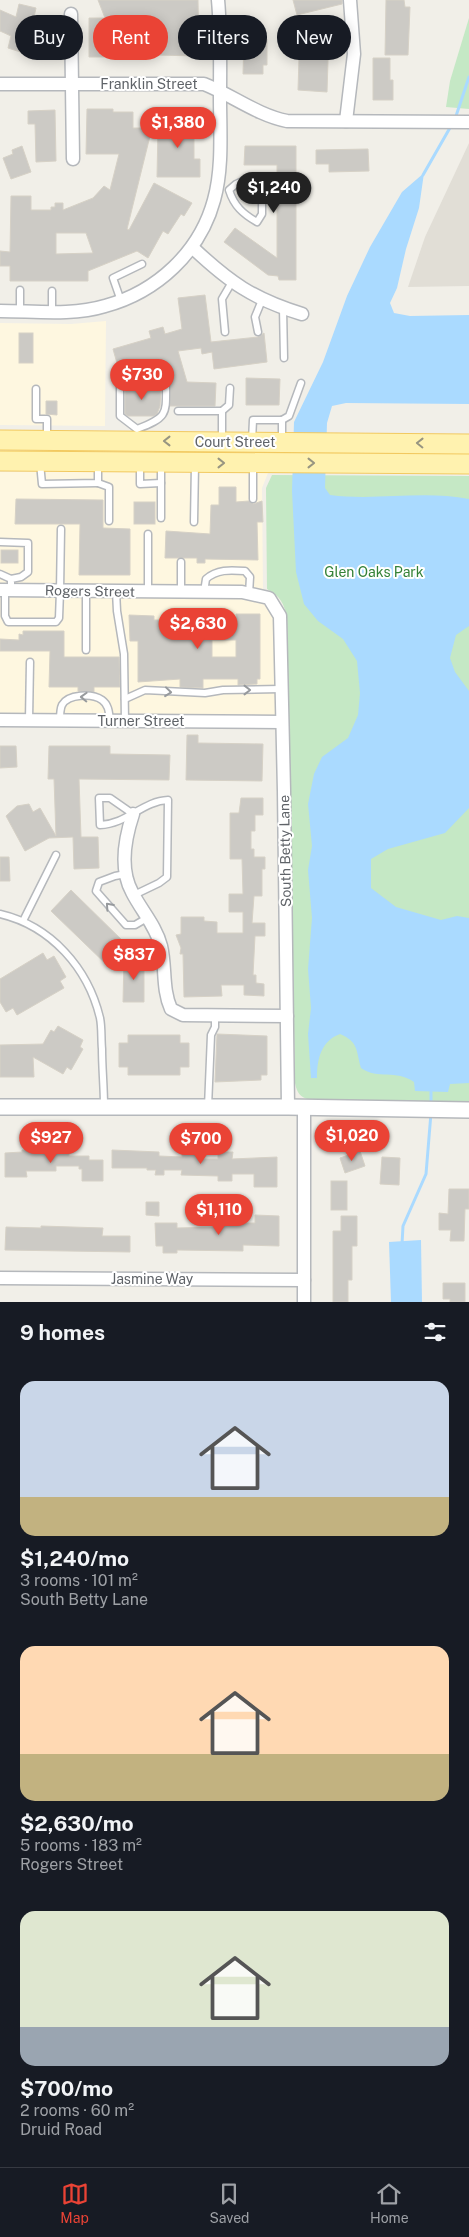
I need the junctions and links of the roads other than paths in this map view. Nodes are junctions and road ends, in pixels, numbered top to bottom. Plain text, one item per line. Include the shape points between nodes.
1 (218, 0) edge
2 (350, 0) edge
3 (71, 14) dead end
4 (0, 84) edge
5 (72, 85) junction
6 (220, 90) junction
7 (346, 121) junction
8 (469, 122) edge
9 (73, 159) dead end
10 (216, 186) junction
11 (229, 190) junction
12 (192, 247) junction
13 (142, 264) dead end
14 (232, 282) junction
15 (20, 290) dead end
16 (52, 291) dead end
17 (262, 300) junction
18 (121, 301) junction
19 (283, 308) junction
20 (0, 311) edge
21 (20, 311) junction
22 (52, 311) junction
23 (302, 314) dead end
24 (225, 332) dead end
25 (258, 332) dead end
26 (284, 358) dead end
27 (301, 383) dead end
28 (230, 388) dead end
29 (36, 389) dead end
30 (178, 411) dead end
31 (222, 411) junction
32 (282, 420) junction
33 (137, 435) junction
34 (0, 440) edge
35 (55, 440) junction
36 (222, 442) junction
37 (252, 442) junction
38 (284, 442) junction
39 (469, 444) edge
40 (0, 450) edge
41 (0, 461) edge
42 (40, 461) junction
43 (98, 462) junction
44 (139, 462) junction
45 (161, 462) junction
46 (195, 463) junction
47 (253, 463) junction
48 (469, 464) edge
49 (98, 483) junction
50 (161, 483) junction
51 (253, 499) dead end
52 (161, 518) dead end
53 (109, 521) dead end
54 (194, 522) dead end
55 (61, 529) dead end
56 (148, 534) dead end
57 (0, 542) edge
58 (181, 562) dead end
59 (0, 574) edge
60 (7, 587) edge
61 (60, 590) junction
62 (86, 591) junction
63 (116, 591) junction
64 (148, 591) junction
65 (181, 592) junction
66 (204, 592) junction
67 (249, 594) junction
68 (268, 598) joint
69 (86, 650) dead end
70 (30, 662) dead end
71 (281, 689) junction
72 (125, 700) junction
73 (0, 720) edge
74 (29, 720) junction
75 (60, 720) junction
76 (110, 721) junction
77 (125, 721) junction
78 (282, 722) junction
79 (133, 814) junction
80 (56, 854) dead end
81 (127, 874) junction
82 (134, 895) junction
83 (0, 914) edge
84 (148, 918) junction
85 (23, 921) junction
86 (215, 1015) junction
87 (287, 1016) junction
88 (104, 1106) junction
89 (0, 1107) edge
90 (208, 1107) junction
91 (288, 1107) junction
92 (304, 1108) junction
93 (463, 1110) edge
94 (0, 1278) edge
95 (304, 1280) junction
96 (304, 1302) edge

1 - 6 street
2 - 7 street via 354,54
3 - 5 street
4 - 5 street, Franklin Street
5 - 6 street, Franklin Street via 204,84
5 - 9 street
6 - 7 street, Franklin Street via 274,119
6 - 10 street
7 - 8 street, Franklin Street
10 - 11 lane
10 - 12 street via 214,200
11 - 11 lane via 247,179 256,179 262,184 262,214 257,222 244,215 232,200
12 - 14 street
12 - 18 street via 173,269 154,284
13 - 18 lane via 113,278
14 - 17 street
14 - 24 lane via 222,299
15 - 21 lane
16 - 22 lane
17 - 19 street
17 - 25 lane via 255,317
18 - 22 street via 104,307
19 - 23 street
19 - 26 lane
20 - 21 street
21 - 22 street
27 - 32 lane via 289,416
28 - 31 lane via 229,405
29 - 35 lane via 36,419 47,419
30 - 31 lane
31 - 36 lane
32 - 37 lane via 253,420
32 - 38 lane
33 - 33 lane via 157,421 166,408 166,382 120,382 120,416
33 - 35 main road, Court Street
36 -> 33 main road, Court Street
33 - 44 street
34 - 35 main road, Court Street
35 - 40 main road via 24,450
36 - 37 main road, Court Street
37 - 38 main road, Court Street
39 -> 38 main road, Court Street
41 - 42 main road, Court Street
42 - 43 main road, Court Street
42 - 49 lane via 42,484
43 - 44 main road, Court Street
43 - 49 lane
44 - 45 main road, Court Street
44 - 50 lane via 140,484
45 - 46 main road, Court Street
45 - 50 lane
46 -> 47 main road, Court Street
46 - 54 lane
47 -> 48 main road, Court Street
47 - 51 lane
49 - 53 lane via 109,487
50 - 52 lane
55 - 61 lane
56 - 64 lane
57 - 60 lane via 28,543 28,572
58 - 65 lane
59 - 60 lane
60 - 61 street, Rogers Street
60 - 61 lane via 5,616 8,622 56,622
61 - 62 street, Rogers Street
62 - 63 street, Rogers Street
62 - 69 lane
63 - 64 street, Rogers Street
63 - 72 lane via 124,654
64 - 65 street, Rogers Street
65 - 66 street, Rogers Street
66 - 67 street, Rogers Street
66 - 67 lane via 206,578 225,570 245,571 250,577
67 - 68 street, Rogers Street
68 - 71 street, South Betty Lane via 280,616
70 - 74 lane
72 -> 71 lane via 145,690 205,693
71 - 78 street, South Betty Lane
72 - 77 lane
73 - 74 street, Turner Street
74 - 75 street, Turner Street
75 - 76 street, Turner Street
76 -> 75 lane via 109,708 90,696 67,699 61,706
76 - 77 street, Turner Street
77 - 78 street, Turner Street
78 - 87 street, South Betty Lane
79 - 79 lane via 110,798 99,798 100,825 114,824
79 - 81 street via 125,839
79 - 82 lane via 158,800 168,800 167,877
80 - 85 lane
81 - 82 street
84 -> 81 lane via 135,925 126,924 96,891 99,882
82 - 84 street
83 - 85 lane
84 - 86 street via 160,944 166,996 172,1009 183,1015
85 - 88 lane via 68,953 93,996 100,1020
86 - 87 street
86 - 90 lane
87 - 91 street, South Betty Lane
88 - 89 street
88 - 90 street
90 - 91 street
91 - 92 street
92 - 93 street
92 - 95 street
94 - 95 street, Jasmine Way
95 - 96 street

